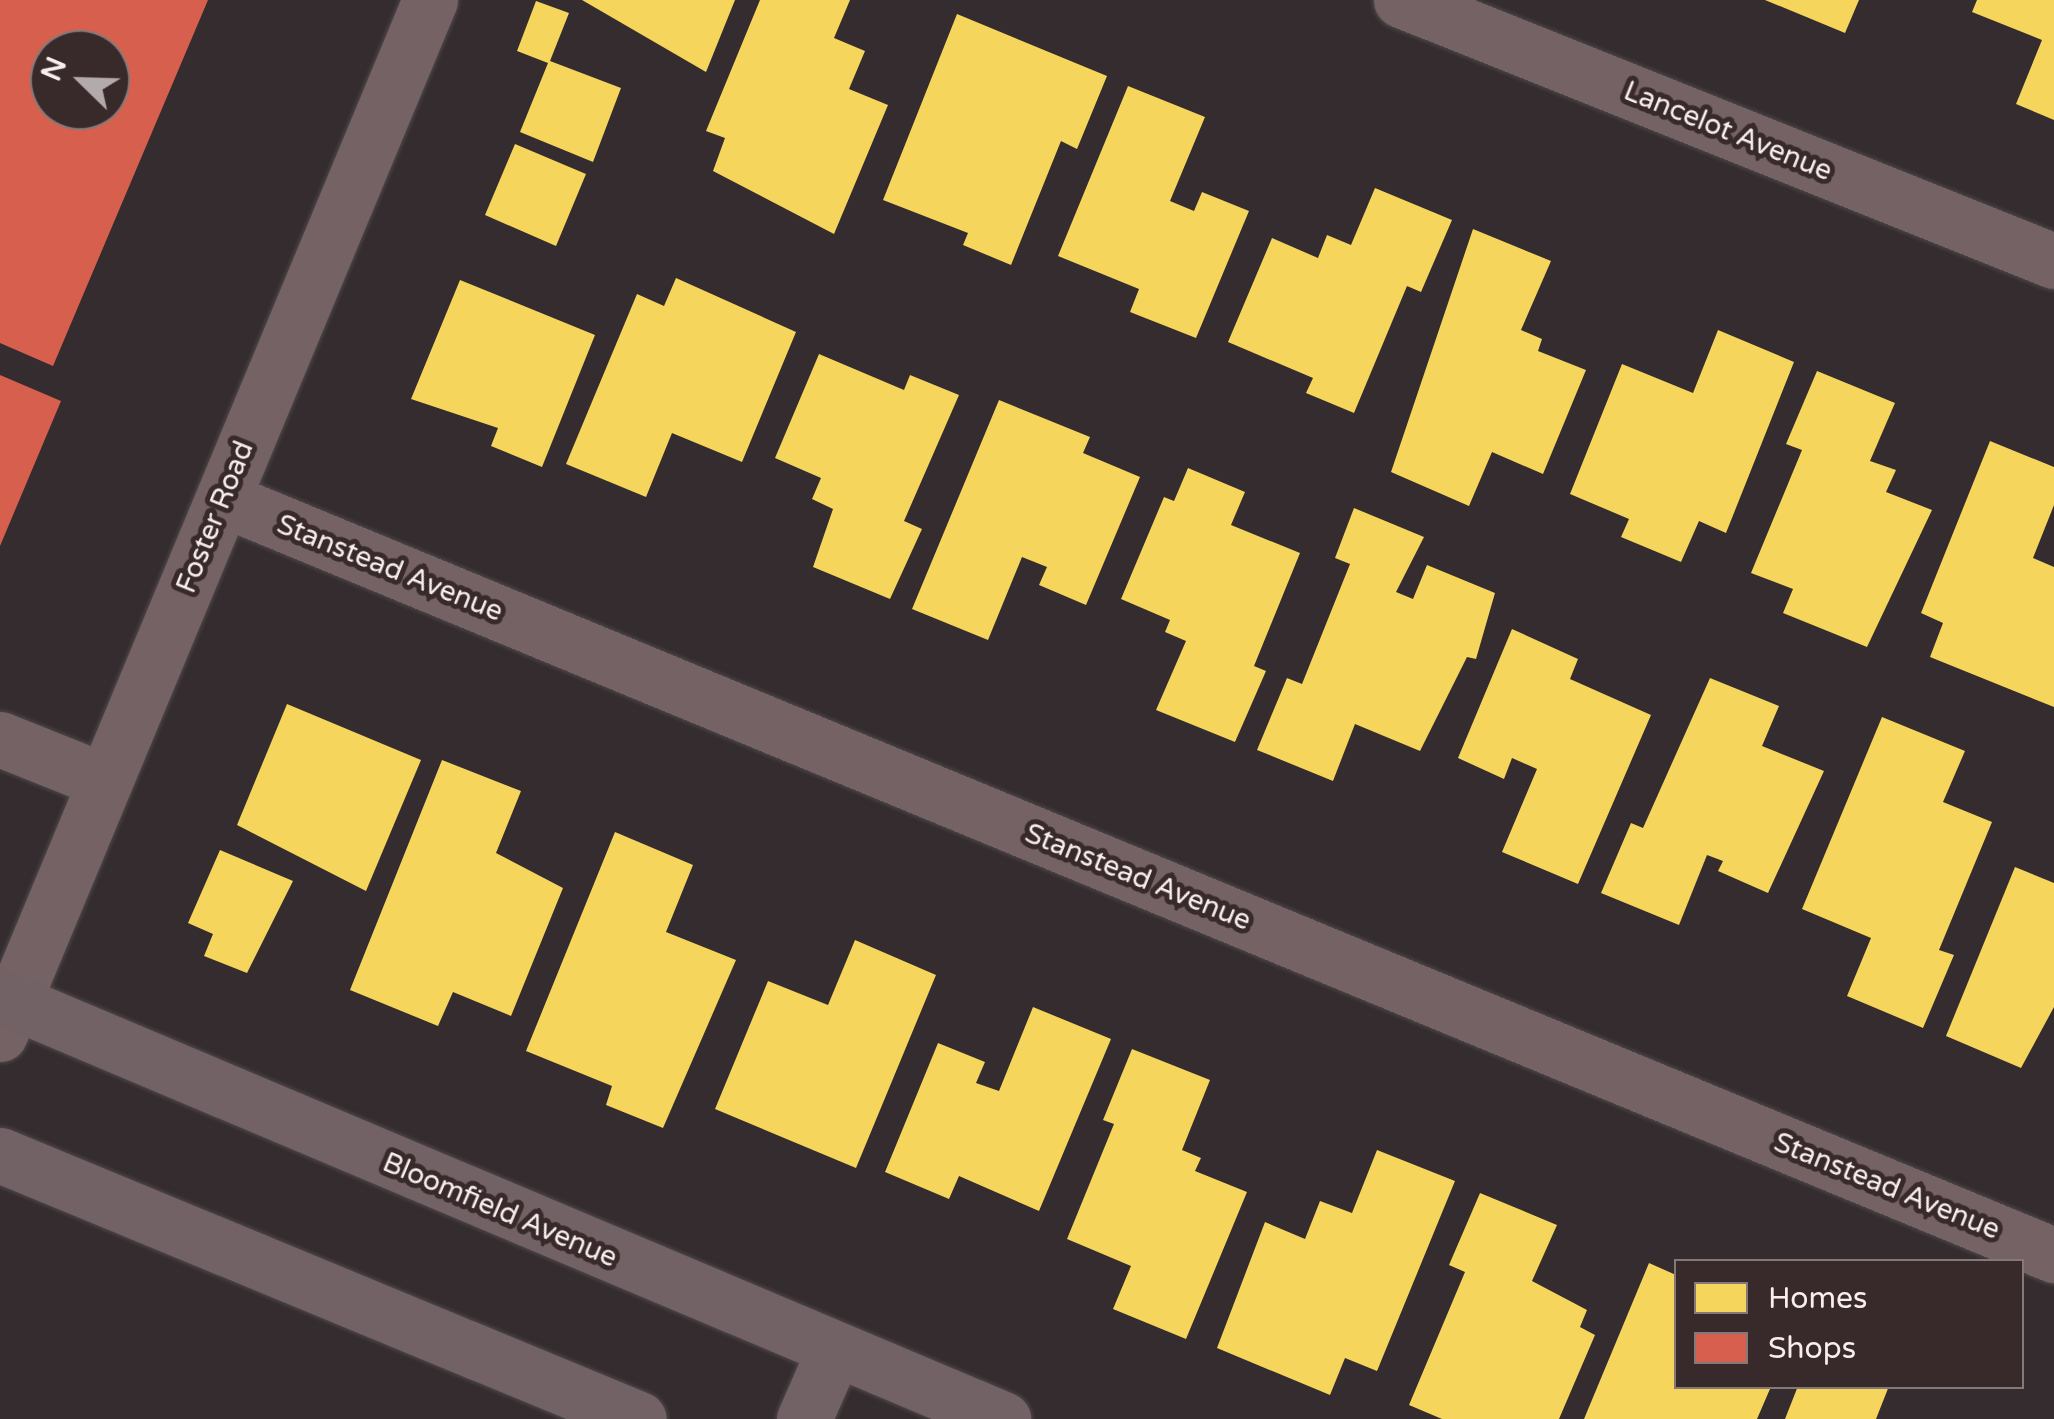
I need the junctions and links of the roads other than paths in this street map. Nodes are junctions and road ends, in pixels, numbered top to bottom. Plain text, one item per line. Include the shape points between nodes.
1 (430, 0) edge
2 (1401, 0) edge
3 (2054, 261) edge
4 (223, 499) junction
5 (0, 739) edge
6 (106, 781) junction
7 (4, 1010) edge
8 (0, 1155) edge
9 (2054, 1255) edge
10 (833, 1354) junction
11 (638, 1419) edge
12 (804, 1419) edge
13 (1003, 1419) edge

1 - 4 street, Foster Road
2 - 3 street, Lancelot Avenue
4 - 6 street, Foster Road
4 - 9 street, Stanstead Avenue
5 - 6 street
6 - 7 street, Foster Road
7 - 10 main road, Bloomfield Avenue
8 - 11 main road
10 - 12 main road
10 - 13 main road, Bloomfield Avenue

